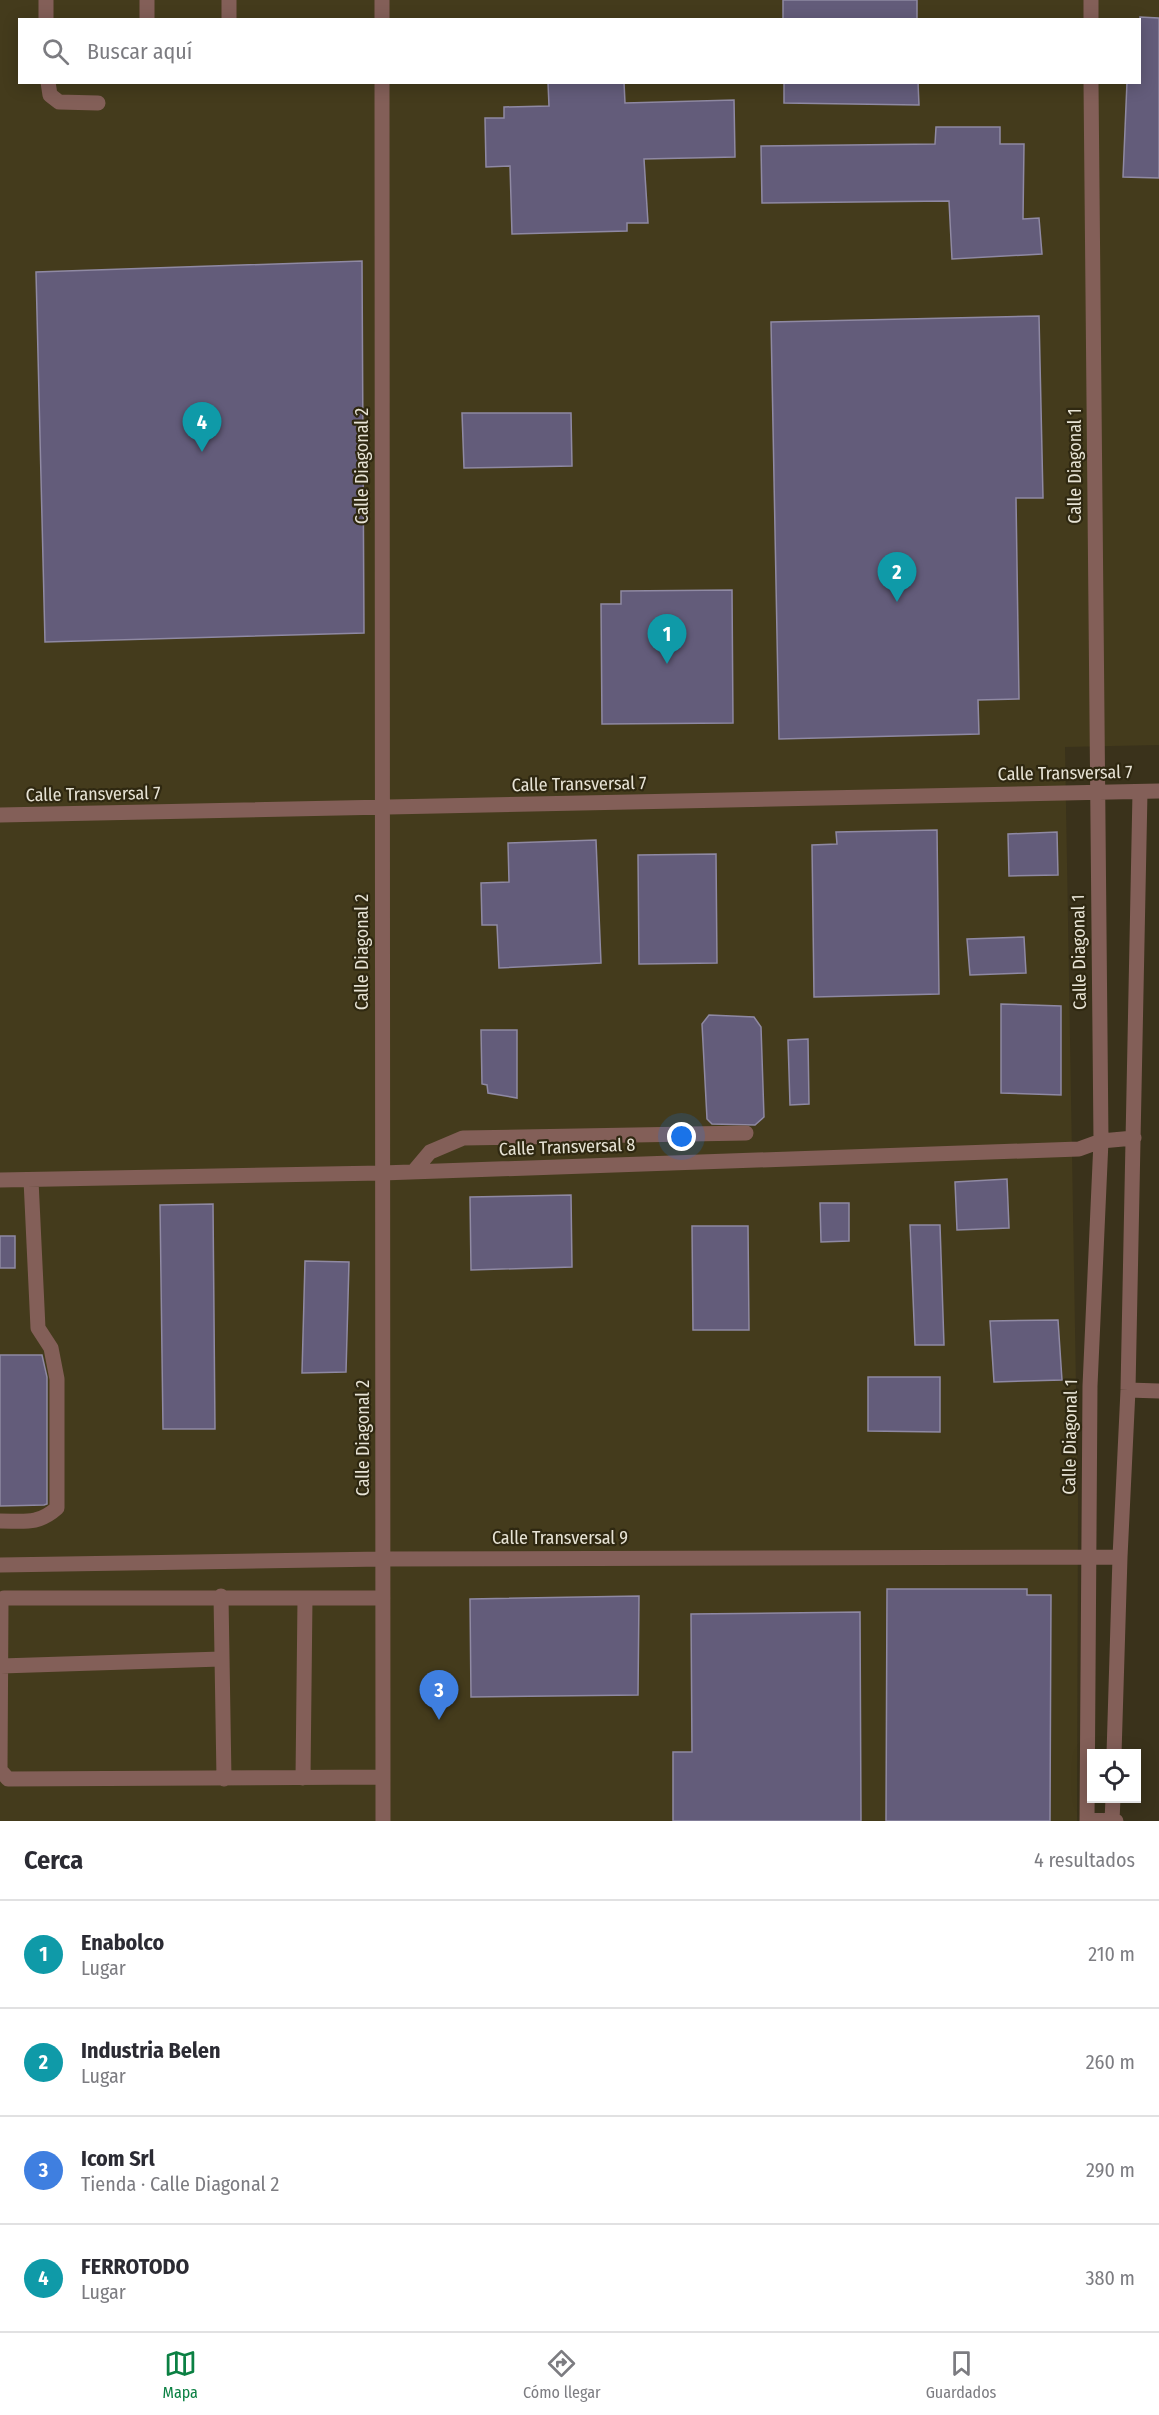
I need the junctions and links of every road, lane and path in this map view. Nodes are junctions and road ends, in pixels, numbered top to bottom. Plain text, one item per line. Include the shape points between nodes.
1 (46, 0) edge
2 (147, 0) edge
3 (229, 0) edge
4 (381, 0) edge
5 (1091, 0) edge
6 (46, 18) edge
7 (147, 18) edge
8 (230, 18) edge
9 (381, 18) edge
10 (1091, 18) edge
11 (48, 84) edge
12 (382, 84) edge
13 (1091, 84) edge
14 (98, 103) dead end
15 (1097, 790) junction
16 (1159, 791) edge
17 (1140, 792) junction
18 (382, 808) junction
19 (0, 815) edge
20 (746, 1133) dead end
21 (1134, 1138) junction
22 (1101, 1142) junction
23 (414, 1171) junction
24 (381, 1173) junction
25 (0, 1180) edge
26 (32, 1180) junction
27 (1128, 1390) junction
28 (1159, 1391) edge
29 (0, 1521) edge
30 (1088, 1555) junction
31 (1120, 1557) junction
32 (383, 1558) junction
33 (0, 1565) edge
34 (221, 1596) junction
35 (305, 1598) junction
36 (383, 1598) junction
37 (221, 1659) junction
38 (1, 1666) edge
39 (1114, 1749) edge
40 (383, 1777) junction
41 (303, 1778) junction
42 (224, 1779) junction
43 (1113, 1803) edge
44 (383, 1821) edge
45 (1087, 1821) edge
46 (1114, 1821) edge

1 - 6 street
2 - 7 street
3 - 8 street
4 - 9 street
5 - 10 street
11 - 14 street via 50,95 59,102
12 - 18 street, Calle Diagonal 2
13 - 15 street, Calle Diagonal 1
15 - 17 street, Calle Transversal 7
15 - 18 street, Calle Transversal 7
15 - 22 street, Calle Diagonal 1
16 - 17 street, Calle Transversal 7
17 - 21 street
18 - 19 street, Calle Transversal 7
18 - 24 street, Calle Diagonal 2
20 - 23 street via 463,1138 430,1152
21 - 22 street, Calle Transversal 8
21 - 27 street
22 - 23 street, Calle Transversal 8 via 1079,1149
22 - 30 street, Calle Diagonal 1 via 1090,1386
23 - 24 street, Calle Transversal 8
24 - 26 street, Calle Transversal 8
24 - 32 street, Calle Diagonal 2
25 - 26 street, Calle Transversal 8
26 - 29 street via 38,1328 51,1348 57,1379 57,1508 45,1519
27 - 28 street
27 - 31 street
30 - 31 street, Calle Transversal 9
30 - 32 street, Calle Transversal 9
30 - 45 street, Calle Diagonal 1
31 - 39 street
32 - 33 street, Calle Transversal 9
32 - 36 street, Calle Diagonal 2
34 - 35 street
34 - 37 street
34 - 38 street via 4,1598
35 - 36 street
35 - 41 street
36 - 40 street, Calle Diagonal 2
37 - 38 street
37 - 42 street
38 - 42 street via 0,1770 8,1779
40 - 41 street
40 - 44 street, Calle Diagonal 2
41 - 42 street
43 - 46 street
45 - 46 street

